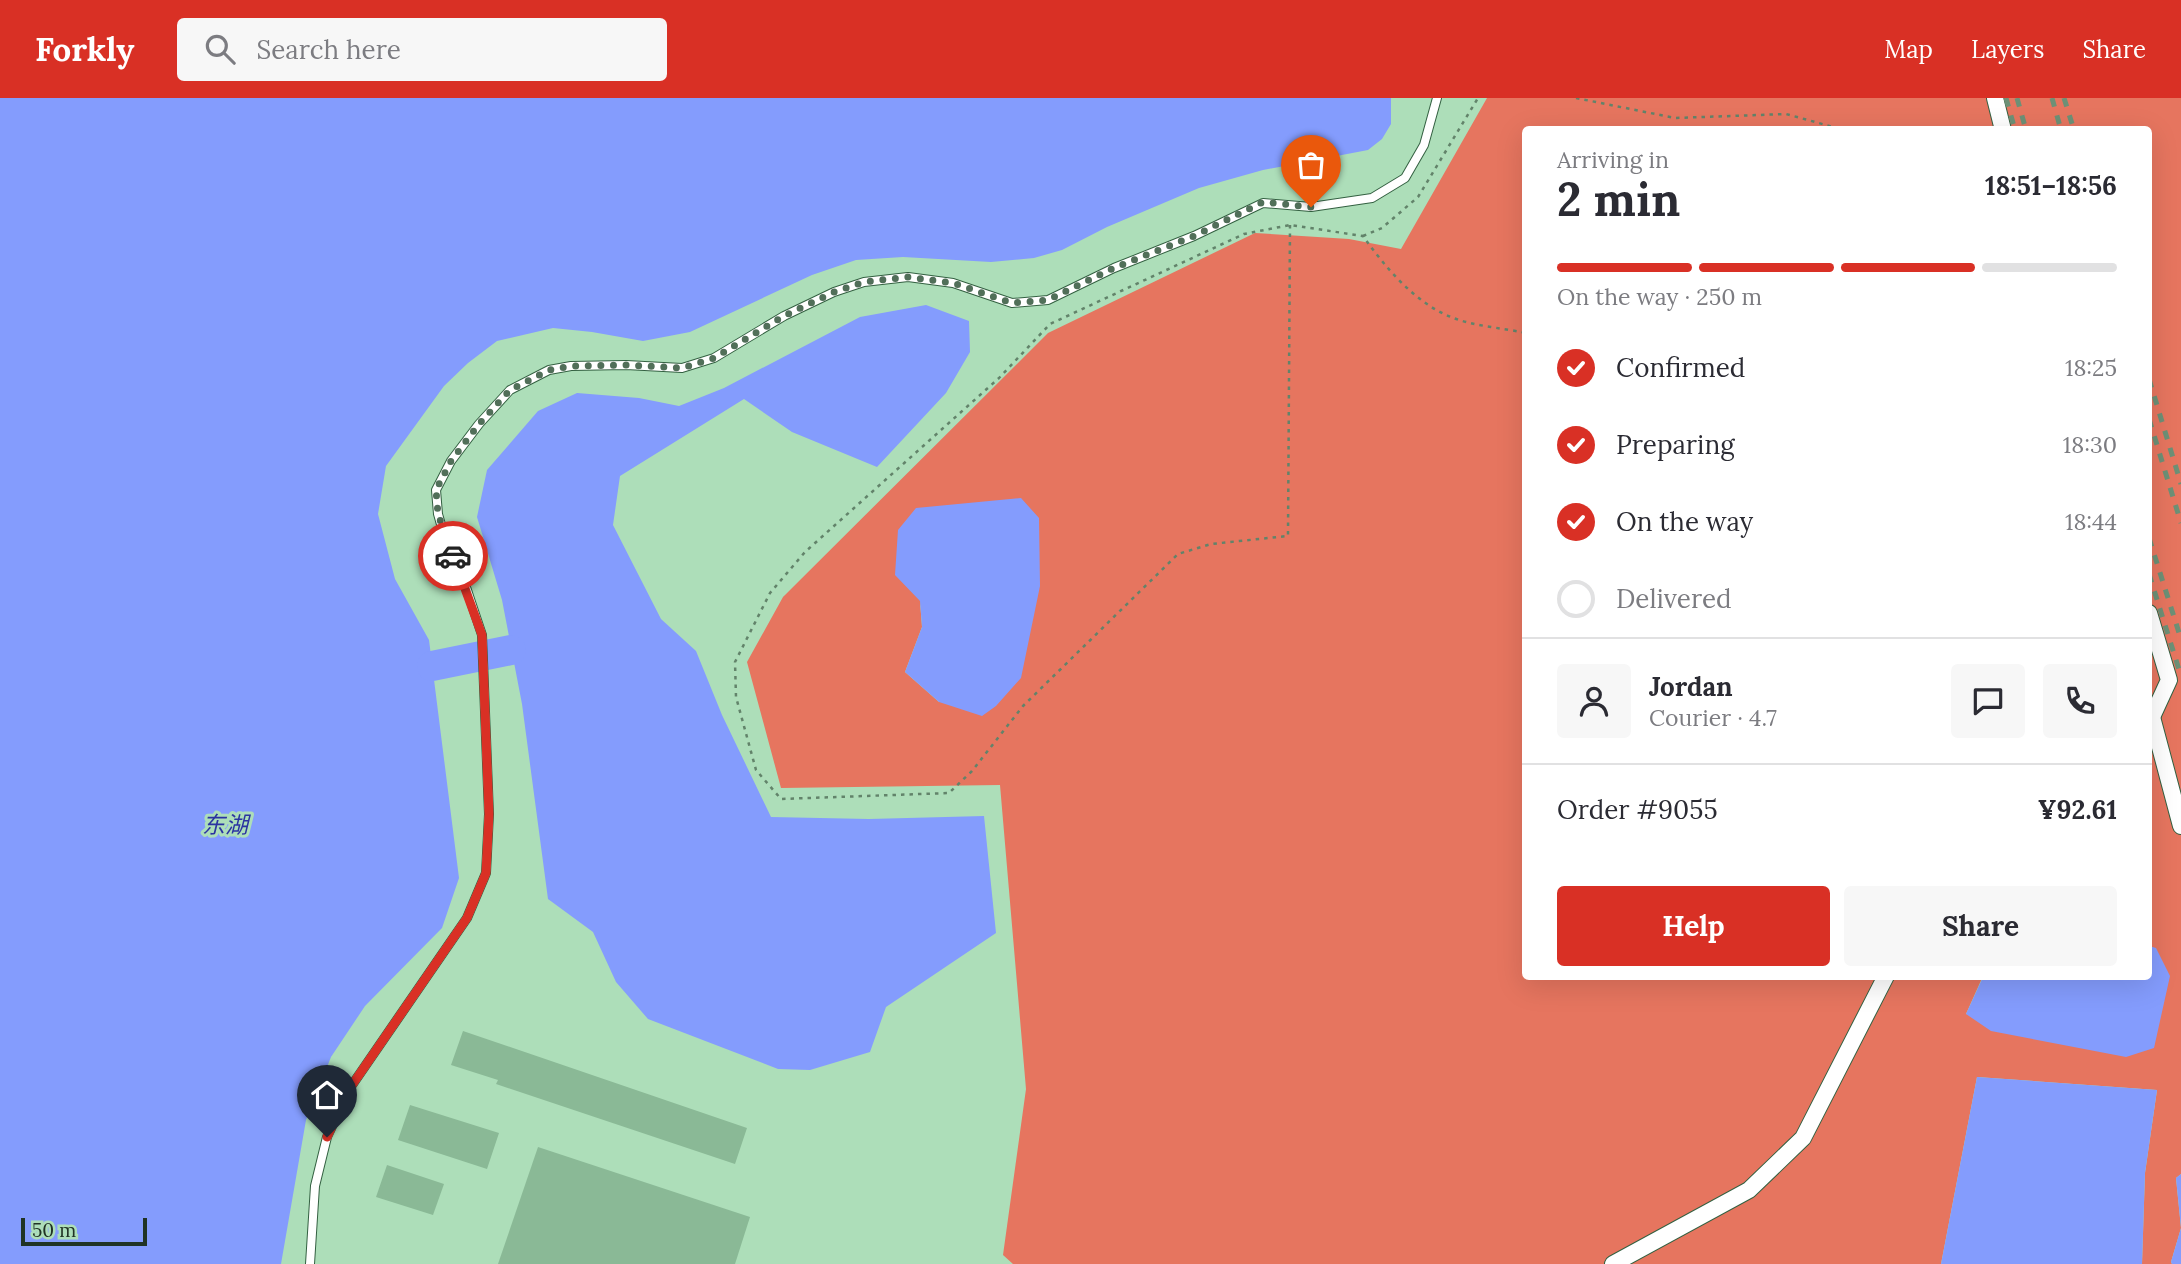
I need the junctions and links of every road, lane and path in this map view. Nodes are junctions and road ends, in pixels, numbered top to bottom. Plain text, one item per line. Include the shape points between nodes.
1 (1437, 98) edge
2 (1478, 98) edge
3 (1576, 98) edge
4 (1995, 98) edge
5 (1830, 126) edge
6 (2002, 126) edge
7 (1290, 226) junction
8 (1363, 236) junction
9 (1522, 332) edge
10 (2152, 623) edge
11 (2152, 713) edge
12 (2152, 724) edge
13 (2181, 826) edge
14 (1884, 980) edge
15 (310, 1264) edge
16 (1613, 1264) edge

1 - 15 lane via 1424,145 1405,178 1372,198 1311,207 1263,202 1048,300 1012,303 953,283 908,277 864,282 784,316 714,358 682,368 571,366 549,370 510,390 451,461 436,490 444,535 482,635 489,814 486,873 467,918 350,1088 327,1137 315,1186
2 - 8 path via 1418,197 1382,228
3 - 5 path via 1675,118 1786,114
4 - 6 street
7 - 7 path via 1244,234 1050,324 999,378 805,552 769,593 735,662 736,697 756,770 781,799 949,793 1023,706 1178,554 1211,544 1288,536
7 - 8 path
8 - 9 path via 1382,263 1428,305 1452,318
10 - 11 street via 2169,680
12 - 13 street
14 - 16 street via 1803,1138 1749,1190

